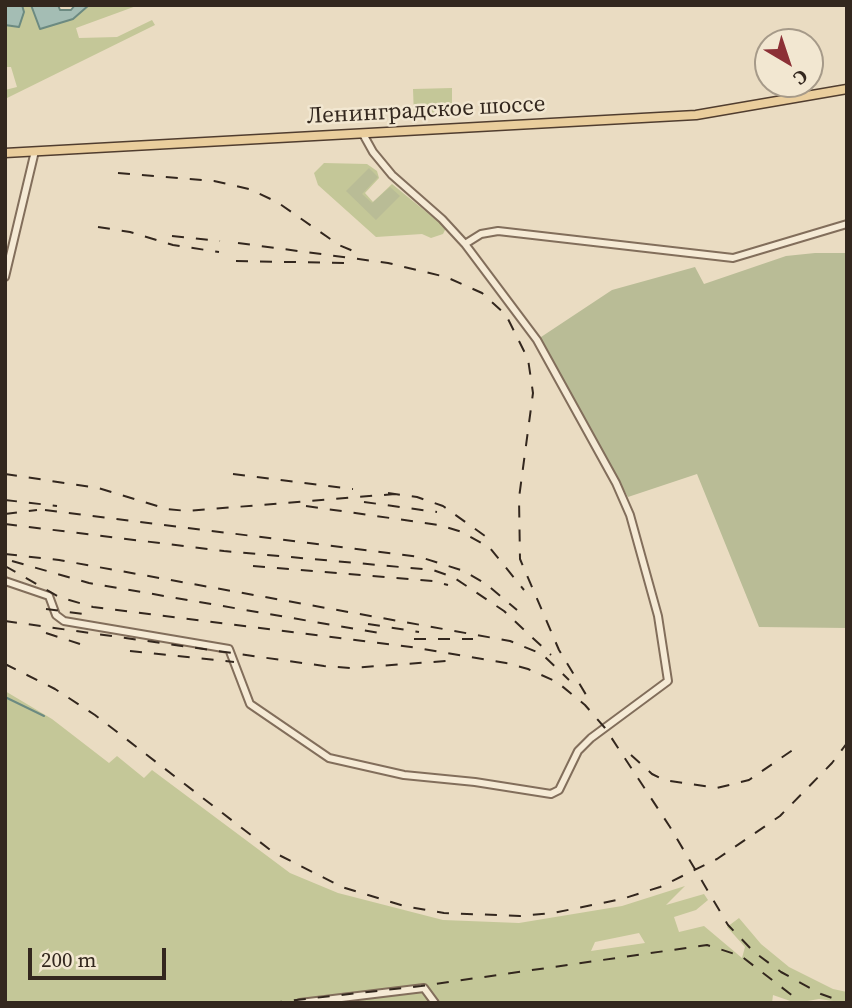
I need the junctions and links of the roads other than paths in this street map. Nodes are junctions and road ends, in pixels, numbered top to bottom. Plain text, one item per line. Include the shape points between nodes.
1 (847, 89) edge
2 (363, 134) junction
3 (35, 151) junction
4 (5, 153) edge
5 (847, 224) edge
6 (465, 244) junction
7 (5, 276) edge
8 (5, 581) edge
9 (300, 1003) edge
10 (435, 1003) edge

1 - 2 main road, Ленинградское шоссе via 696,115
2 - 3 main road, Ленинградское шоссе
2 - 6 street via 392,175
3 - 4 main road, Ленинградское шоссе
3 - 7 street
5 - 6 street via 733,258 498,231
6 - 8 street via 537,340 616,483 630,515 668,668 668,681 662,687 578,751 559,790 551,794 350,766 329,758 250,704 229,649 64,621 56,615 49,596
9 - 10 street via 424,988

